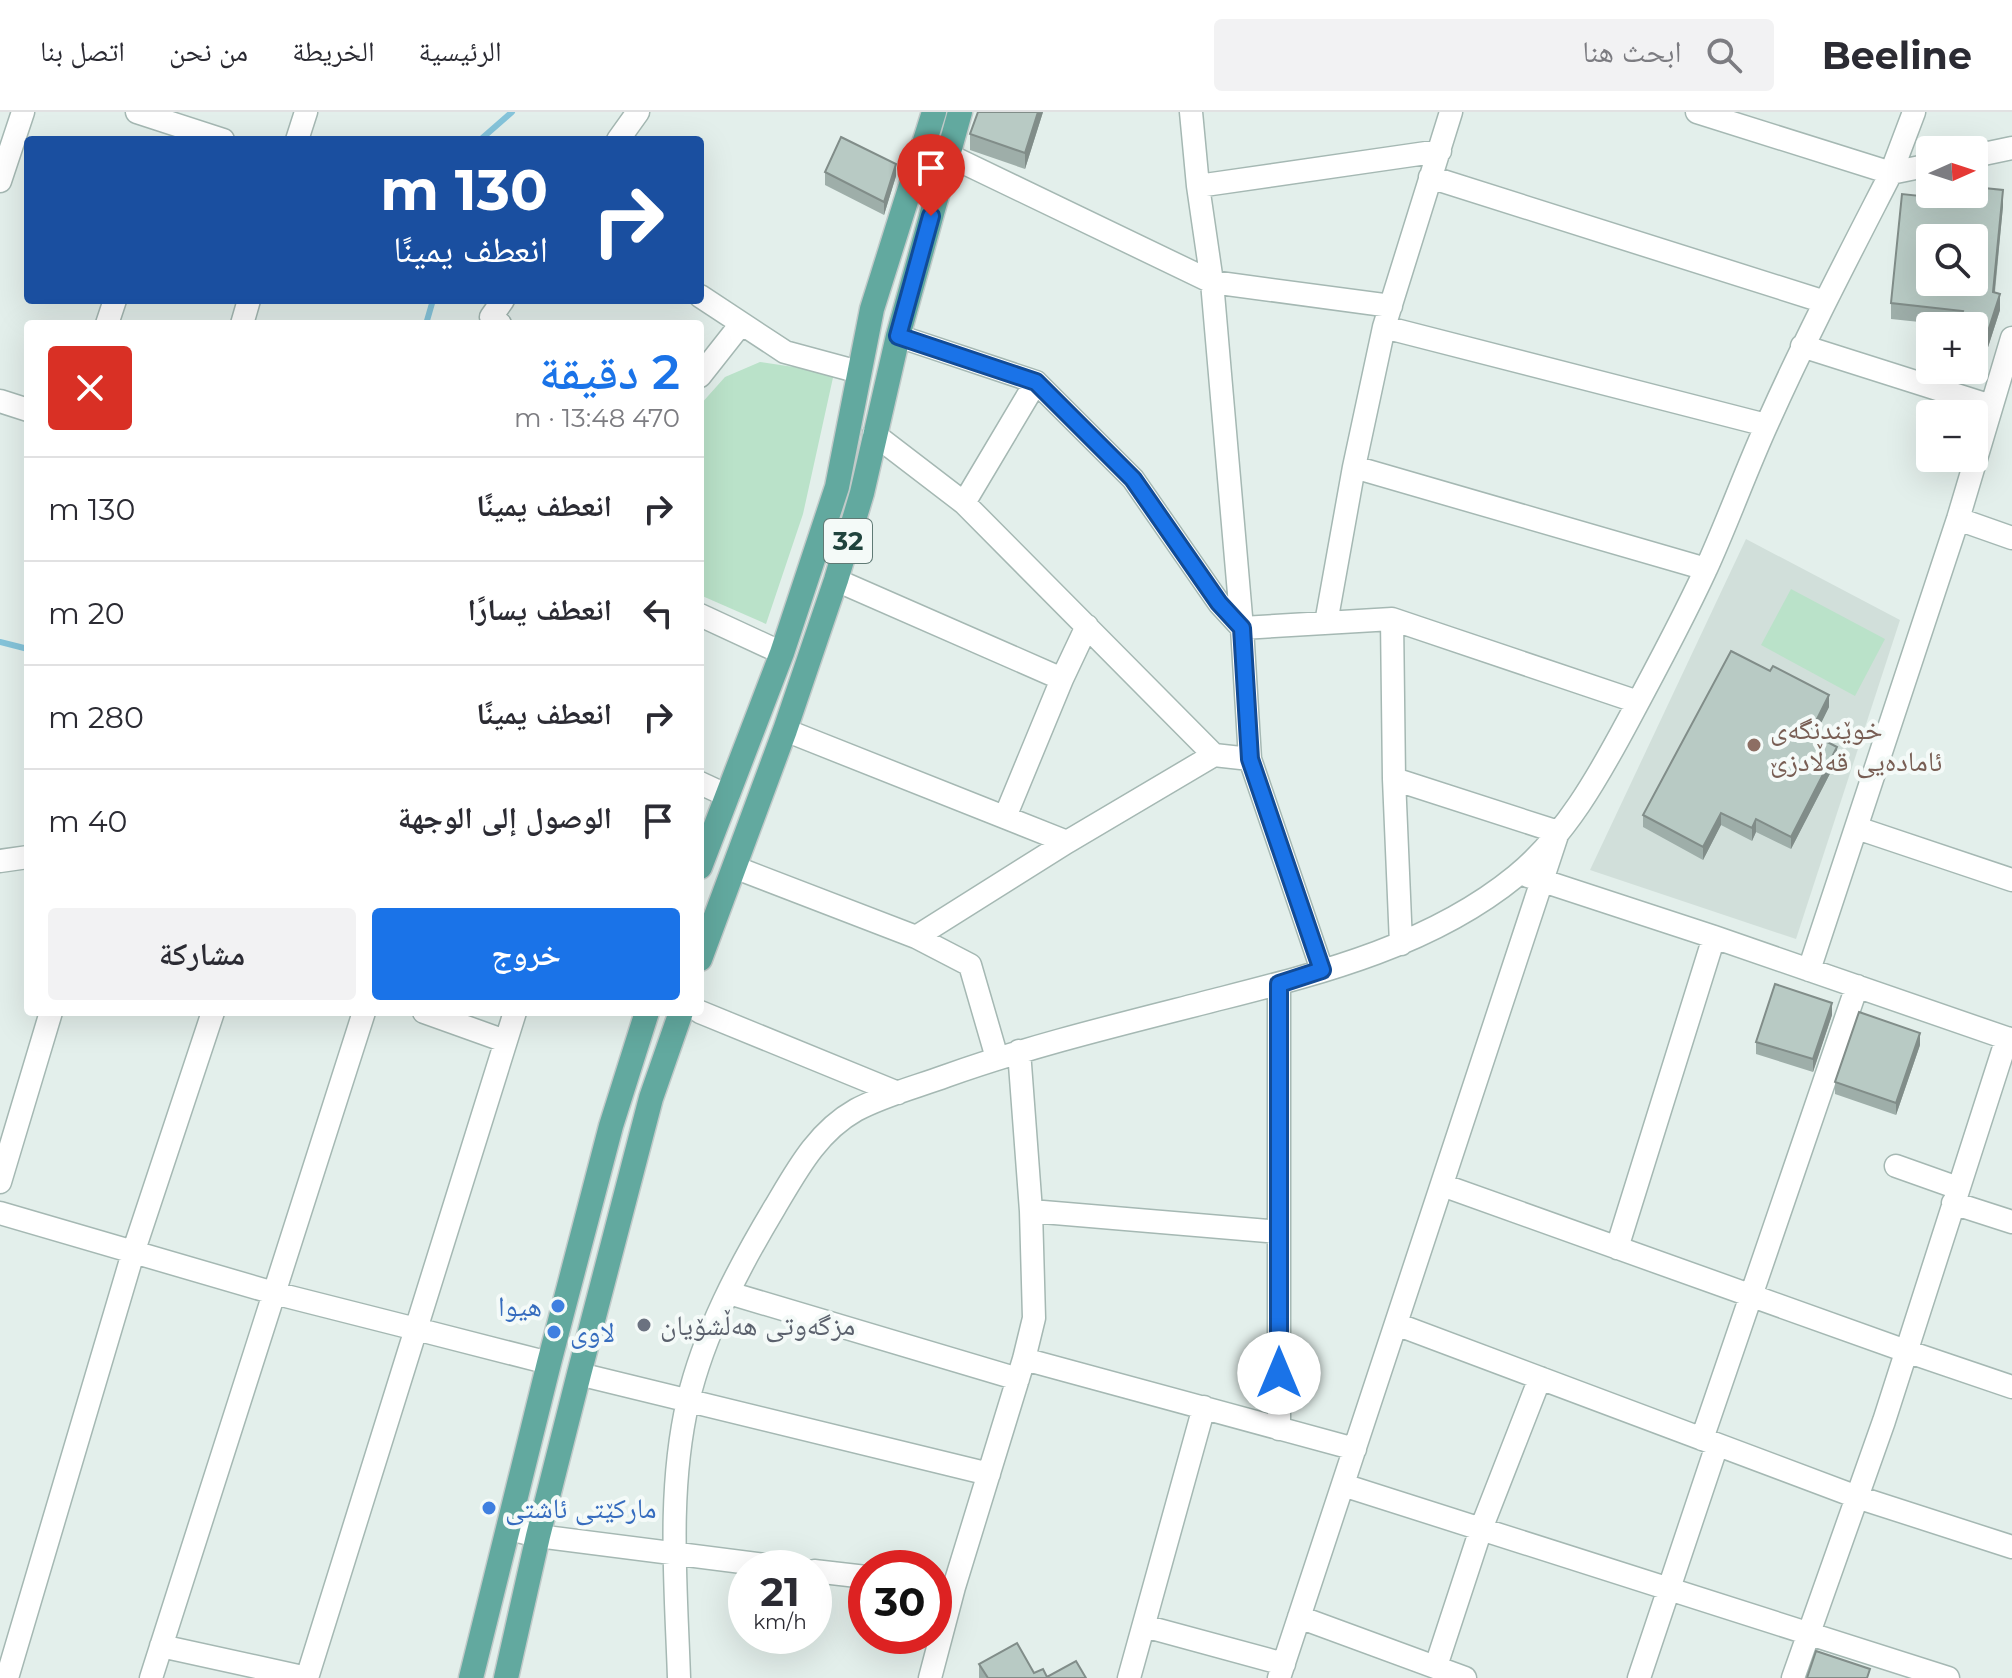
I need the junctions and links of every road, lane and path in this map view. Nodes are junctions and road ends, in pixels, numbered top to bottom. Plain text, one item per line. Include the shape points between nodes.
1 (23, 112) edge
2 (137, 112) edge
3 (306, 112) edge
4 (638, 112) edge
5 (934, 112) edge
6 (960, 112) edge
7 (1191, 112) edge
8 (1451, 112) edge
9 (1914, 112) edge
10 (1710, 114) edge
11 (176, 126) edge
12 (210, 136) edge
13 (298, 136) edge
14 (621, 136) edge
15 (2012, 148) edge
16 (1440, 151) junction
17 (1988, 153) edge
18 (948, 155) junction
19 (1916, 168) edge
20 (1891, 173) junction
21 (1430, 177) junction
22 (0, 181) edge
23 (1198, 186) junction
24 (1212, 282) junction
25 (704, 299) edge
26 (1825, 302) junction
27 (500, 304) edge
28 (1388, 317) junction
29 (495, 320) edge
30 (741, 324) junction
31 (898, 336) junction
32 (2012, 338) edge
33 (1802, 346) junction
34 (704, 371) edge
35 (859, 372) junction
36 (1036, 382) junction
37 (2006, 382) edge
38 (0, 401) edge
39 (1991, 406) junction
40 (24, 409) edge
41 (1766, 425) junction
42 (874, 434) junction
43 (1354, 467) junction
44 (964, 503) junction
45 (1958, 519) junction
46 (2012, 538) edge
47 (1706, 569) junction
48 (836, 580) junction
49 (704, 617) edge
50 (1392, 619) junction
51 (1326, 623) junction
52 (1087, 626) junction
53 (1242, 628) junction
54 (782, 653) junction
55 (1062, 679) junction
56 (1638, 702) junction
57 (785, 730) junction
58 (1214, 755) junction
59 (1250, 759) junction
60 (1394, 779) junction
61 (704, 785) edge
62 (728, 796) junction
63 (1005, 817) junction
64 (1857, 828) junction
65 (1558, 832) junction
66 (1067, 842) junction
67 (704, 857) edge
68 (24, 858) edge
69 (0, 861) edge
70 (734, 867) junction
71 (1519, 874) junction
72 (2011, 877) edge
73 (1542, 881) junction
74 (916, 937) junction
75 (1714, 937) junction
76 (1401, 944) junction
77 (704, 948) edge
78 (1322, 970) junction
79 (1809, 970) junction
80 (1279, 984) junction
81 (1857, 986) junction
82 (704, 1014) edge
83 (50, 1016) edge
84 (212, 1016) edge
85 (363, 1016) edge
86 (435, 1016) edge
87 (514, 1016) edge
88 (646, 1016) edge
89 (680, 1016) edge
90 (2010, 1039) edge
91 (505, 1041) junction
92 (1019, 1051) junction
93 (997, 1058) junction
94 (898, 1093) junction
95 (1896, 1166) dead end
96 (0, 1182) edge
97 (1442, 1185) junction
98 (1955, 1195) junction
99 (1031, 1211) junction
100 (0, 1213) edge
101 (2012, 1222) edge
102 (1279, 1232) junction
103 (1617, 1248) junction
104 (133, 1253) junction
105 (274, 1293) junction
106 (729, 1293) junction
107 (1751, 1296) junction
108 (1396, 1324) junction
109 (416, 1329) junction
110 (1906, 1351) junction
111 (549, 1363) junction
112 (1021, 1369) junction
113 (579, 1374) junction
114 (1540, 1378) junction
115 (2012, 1387) edge
116 (688, 1401) junction
117 (1204, 1407) junction
118 (1279, 1429) junction
119 (1709, 1442) junction
120 (1355, 1449) junction
121 (989, 1474) junction
122 (1343, 1485) junction
123 (1857, 1497) junction
124 (509, 1529) junction
125 (1481, 1529) junction
126 (538, 1536) junction
127 (2012, 1547) edge
128 (676, 1555) junction
129 (728, 1561) edge
130 (952, 1566) edge
131 (1669, 1589) junction
132 (1299, 1617) junction
133 (1144, 1626) junction
134 (1809, 1633) junction
135 (161, 1646) junction
136 (934, 1654) edge
137 (1436, 1666) junction
138 (1281, 1671) edge
139 (7, 1678) edge
140 (151, 1678) edge
141 (307, 1678) edge
142 (471, 1678) edge
143 (506, 1678) edge
144 (679, 1678) edge
145 (930, 1678) edge
146 (1129, 1678) edge
147 (1465, 1678) edge
148 (1639, 1678) edge
149 (1793, 1678) edge
150 (1948, 1678) edge

1 - 22 street
2 - 11 street
3 - 13 street
4 - 14 street
5 - 35 main road, 32 via 872,309
6 - 18 main road, 32
7 - 23 street
8 - 16 street
9 - 20 street
10 - 20 street
11 - 12 street
15 - 17 street
16 - 21 street
16 - 23 street
18 - 24 street
18 - 31 main road, 32
19 - 20 street
20 - 26 street
21 - 26 street
21 - 28 street
23 - 24 street
24 - 28 street
24 - 53 street
25 - 30 street
26 - 33 street
27 - 29 street via 491,317
28 - 41 street
28 - 43 street
30 - 34 street
30 - 35 street via 785,352
31 - 36 street
31 - 42 main road, 32
32 - 37 street
33 - 39 street
33 - 41 street
35 - 54 main road, 32 via 837,487
36 - 44 street
36 - 53 street via 1133,479
37 - 39 street
38 - 40 street
39 - 45 street
41 - 47 street
42 - 44 street
42 - 48 main road, 32
43 - 47 street
43 - 51 street
44 - 52 street
45 - 46 street
45 - 64 street
47 - 56 street
48 - 55 street
48 - 57 main road, 32
49 - 54 street
50 - 51 street
50 - 56 street
50 - 60 street
51 - 53 street
52 - 55 street
52 - 58 street
53 - 59 street
54 - 62 main road, 32
55 - 63 street
56 - 65 street via 1608,759
57 - 63 street
57 - 70 main road, 32
58 - 59 street
58 - 66 street
59 - 78 street
60 - 65 street
60 - 76 street
61 - 62 street
62 - 67 main road, 32
63 - 66 street
64 - 72 street
64 - 79 street
65 - 71 street
65 - 73 street
66 - 74 street
68 - 69 street
70 - 74 street
70 - 77 main road, 32
71 - 73 street
71 - 76 street via 1458,915
73 - 75 street
73 - 97 street
74 - 93 street via 970,965
75 - 79 street
75 - 103 street
76 - 78 street
78 - 80 street
79 - 81 street
80 - 92 street
80 - 102 street
81 - 90 street
81 - 107 street
82 - 94 street
83 - 96 street
84 - 104 street
85 - 105 street
86 - 91 street
87 - 91 street
88 - 111 main road
89 - 113 main road via 651,1098
90 - 98 street
91 - 109 street
92 - 93 street
92 - 99 street
93 - 94 street
94 - 106 street via 857,1110 813,1147
95 - 98 street
97 - 103 street
97 - 108 street
98 - 101 street
98 - 110 street
99 - 102 street
99 - 112 street via 1034,1318
100 - 104 street
102 - 118 street
103 - 107 street
104 - 105 street
104 - 139 street
105 - 109 street
105 - 135 street
106 - 112 street
106 - 116 street
107 - 110 street
107 - 119 street
108 - 114 street
108 - 120 street
109 - 111 street
109 - 141 street
110 - 115 street
110 - 123 street
111 - 124 main road
112 - 117 street
112 - 121 street
113 - 116 street
113 - 126 main road
114 - 119 street
114 - 125 street
116 - 121 street
116 - 128 street via 677,1475
117 - 118 street
117 - 133 street
118 - 120 street
119 - 123 street
119 - 131 street
120 - 122 street
121 - 130 street
122 - 125 street
122 - 132 street
123 - 127 street
123 - 134 street
124 - 126 street
124 - 142 main road
125 - 131 street
125 - 137 street
126 - 128 street
126 - 143 main road
128 - 129 street
128 - 144 street
131 - 134 street
131 - 148 street
132 - 137 street
132 - 138 street
133 - 138 street
133 - 146 street
134 - 149 street
134 - 150 street
135 - 140 street
135 - 141 street
136 - 145 street
137 - 147 street

